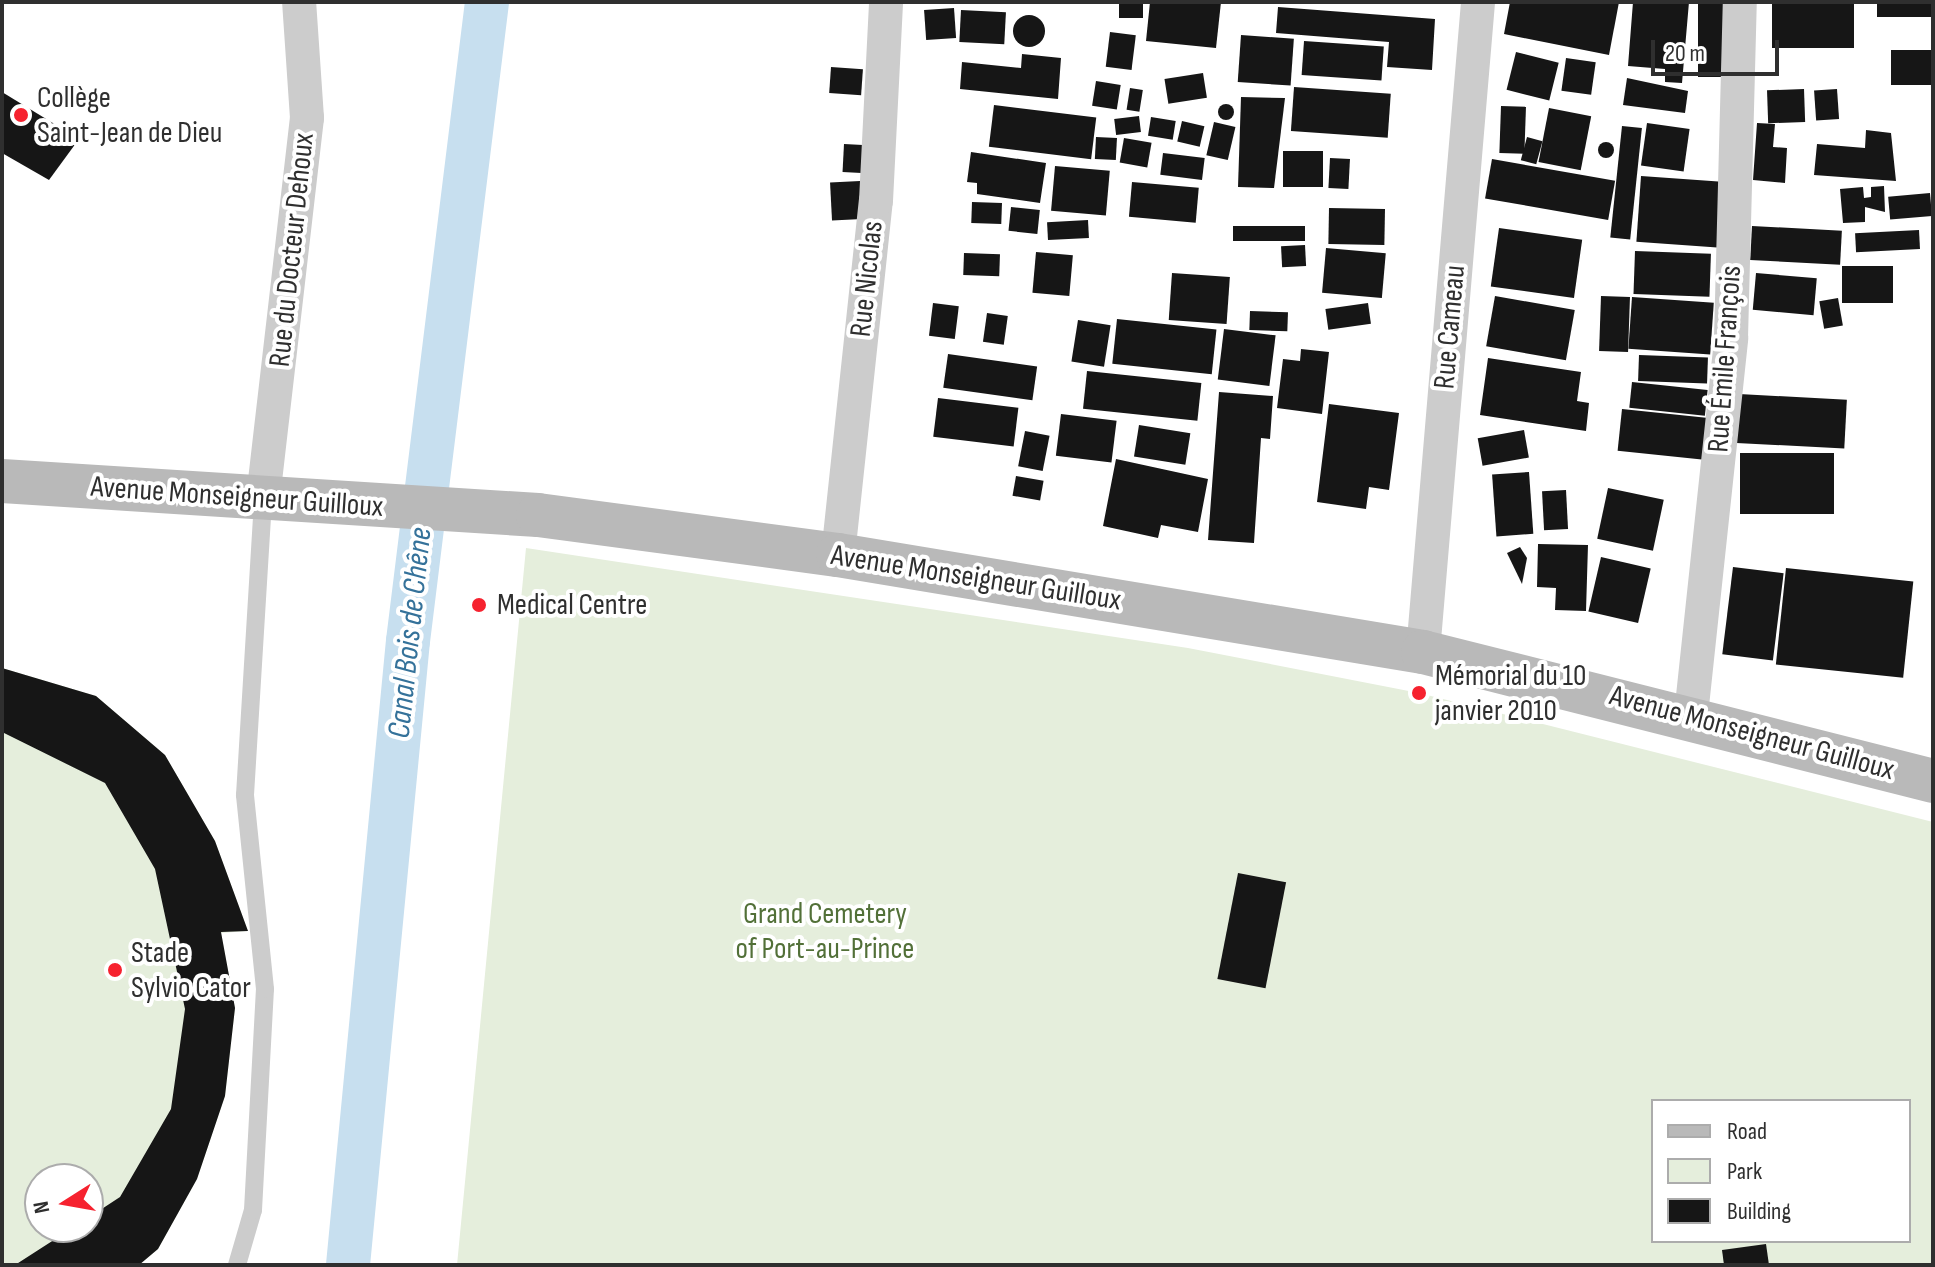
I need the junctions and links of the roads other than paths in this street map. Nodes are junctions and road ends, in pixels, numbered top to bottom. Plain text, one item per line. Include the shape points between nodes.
1 (299, 2) edge
2 (886, 2) edge
3 (1478, 2) edge
4 (1740, 2) edge
5 (2, 481) edge
6 (263, 498) junction
7 (838, 555) junction
8 (1423, 652) junction
9 (1691, 715) junction
10 (1933, 781) edge
11 (237, 1265) edge

1 - 6 street, Rue du Docteur Dehoux via 307,118
2 - 7 street, Rue Nicolas via 876,201
3 - 8 street, Rue Cameau
4 - 9 street, Rue Émile François via 1731,338
5 - 6 street, Avenue Monseigneur Guilloux
6 - 7 street, Avenue Monseigneur Guilloux via 538,515
6 - 11 lane via 245,795 265,989 253,1210
7 - 8 street, Avenue Monseigneur Guilloux
8 - 9 street, Avenue Monseigneur Guilloux
9 - 10 street, Avenue Monseigneur Guilloux

